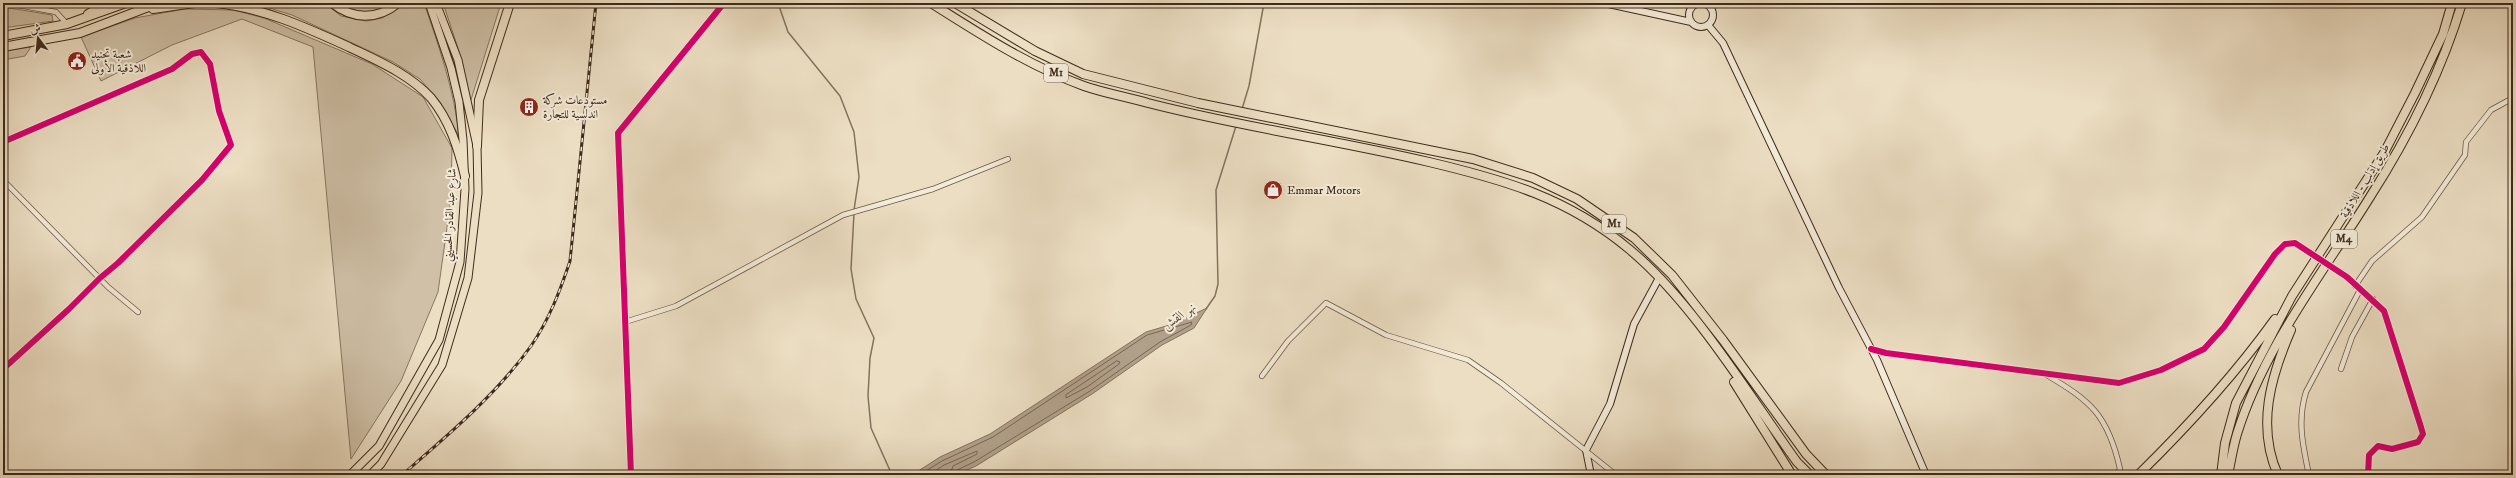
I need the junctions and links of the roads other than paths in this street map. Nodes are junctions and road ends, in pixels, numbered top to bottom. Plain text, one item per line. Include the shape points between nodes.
1 (7, 3) edge
2 (108, 3) edge
3 (126, 3) edge
4 (159, 3) edge
5 (194, 3) edge
6 (216, 3) edge
7 (332, 3) edge
8 (398, 3) edge
9 (429, 3) edge
10 (436, 3) edge
11 (510, 3) edge
12 (724, 3) edge
13 (931, 3) edge
14 (955, 3) edge
15 (1604, 3) edge
16 (1702, 3) edge
17 (2452, 3) edge
18 (2462, 3) edge
19 (121, 18) junction
20 (1691, 22) junction
21 (67, 24) junction
22 (1708, 25) junction
23 (3, 36) edge
24 (3, 47) edge
25 (2513, 98) edge
26 (3, 142) edge
27 (477, 146) junction
28 (1008, 158) dead end
29 (465, 176) junction
30 (3, 180) edge
31 (100, 278) junction
32 (1659, 278) junction
33 (2356, 286) junction
34 (2360, 290) junction
35 (2292, 296) junction
36 (2373, 299) junction
37 (2304, 300) junction
38 (138, 312) dead end
39 (625, 322) junction
40 (1704, 332) junction
41 (1871, 349) junction
42 (3, 369) edge
43 (2341, 369) dead end
44 (2043, 373) junction
45 (1262, 376) dead end
46 (1586, 450) junction
47 (350, 475) edge
48 (370, 475) edge
49 (631, 475) edge
50 (1591, 475) edge
51 (1616, 475) edge
52 (1792, 475) edge
53 (1810, 475) edge
54 (1826, 475) edge
55 (1926, 475) edge
56 (2116, 475) edge
57 (2138, 475) edge
58 (2221, 475) edge
59 (2228, 475) edge
60 (2278, 475) edge
61 (2309, 475) edge
62 (2368, 475) edge

1 - 21 street via 56,12
2 - 21 highway
3 - 21 highway
4 - 19 highway
5 - 19 highway via 160,7
6 - 29 highway via 255,9 296,23 379,61 412,81 432,99 442,114 456,143
7 - 8 highway via 344,11 364,16 385,12
9 - 29 main road, شارع عبد القادر الحسيني via 451,68 459,102
10 - 27 main road, شارع عبد القادر الحسيني via 458,60
11 - 27 highway via 479,100
12 - 39 street via 618,133
13 - 32 highway, M1 via 1014,55 1084,86 1193,115 1368,148 1497,178 1555,201 1594,223 1629,249
14 - 54 highway, M1 via 1035,52 1082,74 1303,125 1473,159 1532,178 1583,203 1634,238 1672,275 1806,454
15 - 20 main road
16 - 20 main road via 1690,11
16 - 22 main road via 1711,10 1712,18
17 - 35 highway, طريق إدلب - اللاذقية / M4 via 2440,41 2384,153
18 - 37 highway, طريق إدلب - اللاذقية / M4 via 2439,69 2421,109 2372,195
19 - 24 highway via 80,33
20 - 22 main road via 1701,27
21 - 23 highway
22 - 41 main road via 1723,43 1839,288
25 - 33 street via 2491,110 2466,142 2465,155 2422,217 2372,261
26 - 31 street via 172,69 196,52 206,56 213,74 219,111 230,145 202,180
27 - 48 main road, شارع عبد القادر الحسيني via 478,193 468,278 442,366 381,464
28 - 39 street via 933,189 843,215 676,306
29 - 47 main road, شارع عبد القادر الحسيني via 460,262 439,340 379,446
30 - 31 street
31 - 38 street
31 - 42 street
32 - 40 highway, M1
32 - 46 main road via 1634,324 1610,404
33 - 34 street
33 - 44 street, bridge via 2347,277 2296,243 2285,244 2275,254 2224,327 2204,349 2161,370 2119,383
34 - 36 street
34 - 61 street via 2306,392 2301,408 2300,428
35 - 57 highway via 2251,352 2204,408
35 - 58 highway, طريق إدلب - اللاذقية / M4 via 2236,403 2225,443
36 - 43 street via 2352,337
36 - 62 street via 2384,310 2423,434 2418,442 2392,450 2378,446 2369,455
37 - 59 highway, طريق إدلب - اللاذقية / M4 via 2269,358 2252,394 2237,434
37 - 60 highway via 2278,361 2270,388 2266,429
39 - 49 street
40 - 52 highway
40 - 53 highway, M1 via 1797,462
41 - 44 street
41 - 55 main road
44 - 56 street via 2070,389 2096,410 2114,442 2120,469
45 - 46 street via 1288,341 1326,303 1386,335 1468,360 1501,382
46 - 50 main road
46 - 51 street

